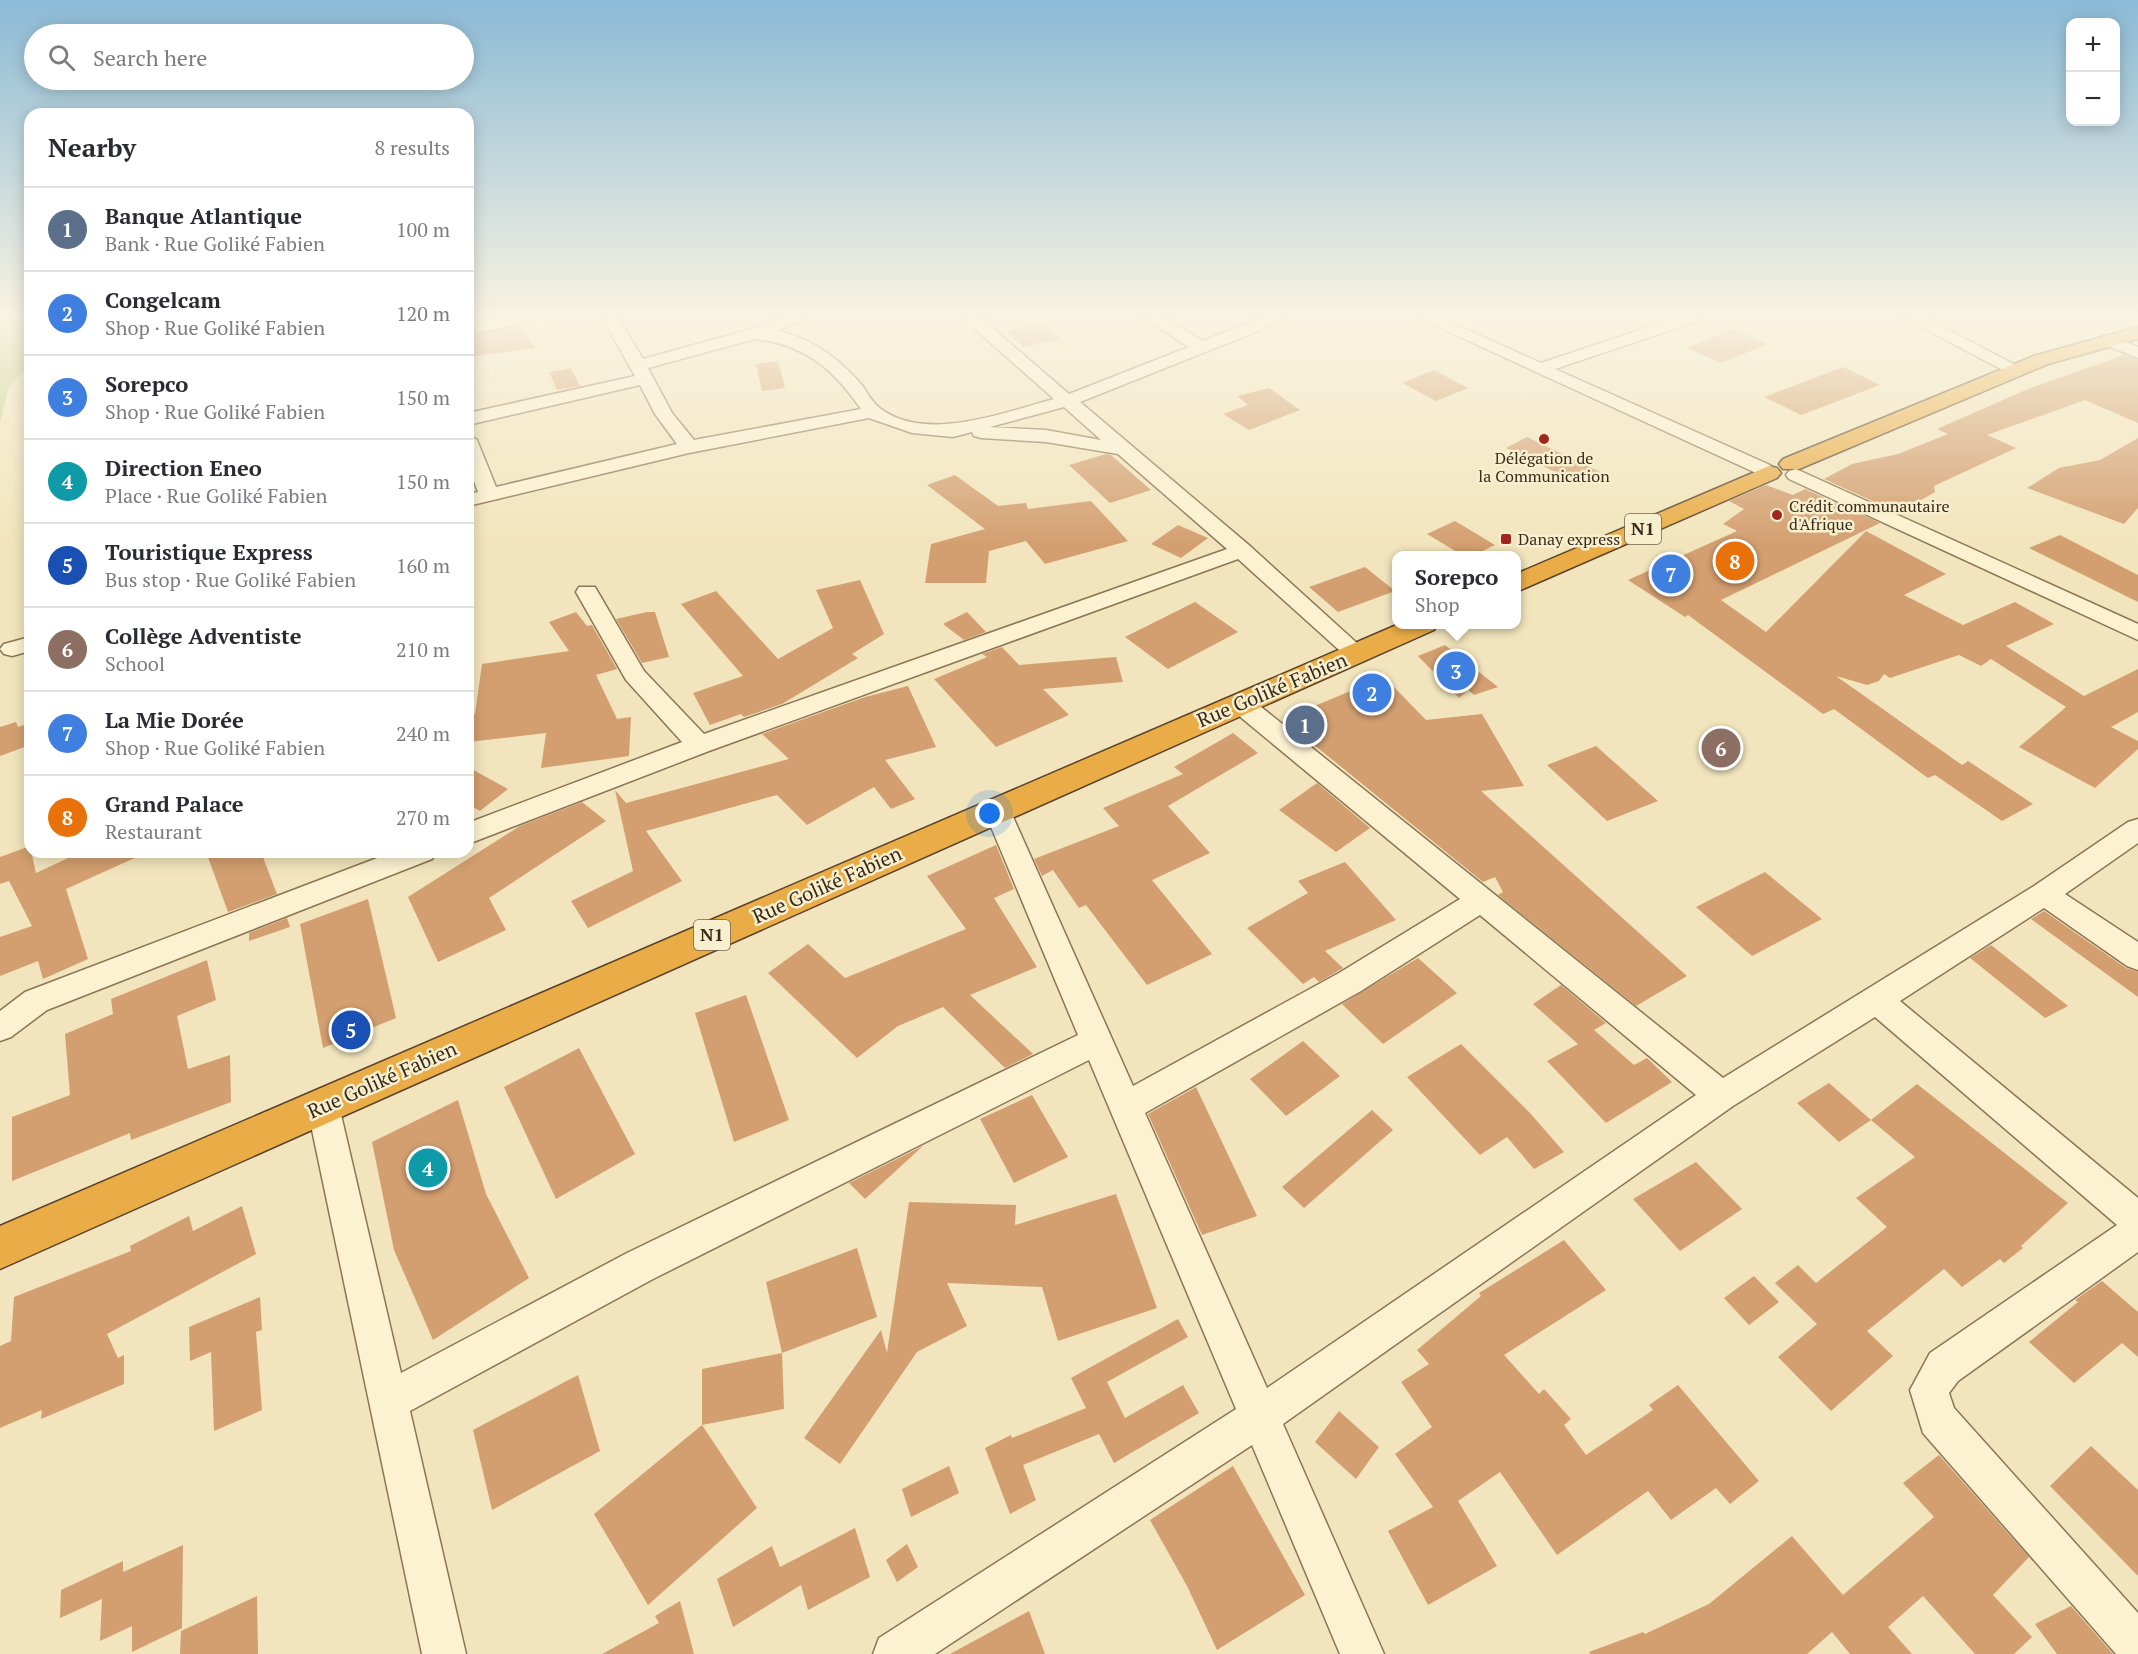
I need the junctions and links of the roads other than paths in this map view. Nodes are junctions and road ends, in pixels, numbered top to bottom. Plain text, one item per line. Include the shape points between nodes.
1 (573, 391) edge
2 (651, 391) edge
3 (855, 391) edge
4 (1055, 391) edge
5 (1091, 391) edge
6 (1593, 391) edge
7 (1624, 391) edge
8 (1965, 391) edge
9 (1066, 401) junction
10 (872, 412) junction
11 (474, 417) edge
12 (953, 431) junction
13 (689, 447) junction
14 (1125, 450) junction
15 (474, 456) edge
16 (1780, 468) junction
17 (489, 495) junction
18 (474, 499) edge
19 (1243, 550) junction
20 (1521, 582) edge
21 (587, 592) dead end
22 (1413, 629) edge
23 (2138, 633) edge
24 (1358, 654) junction
25 (1241, 704) junction
26 (700, 745) junction
27 (997, 810) junction
28 (2138, 829) edge
29 (474, 832) edge
30 (406, 858) edge
31 (2044, 894) junction
32 (1480, 900) junction
33 (2138, 958) edge
34 (1877, 1000) junction
35 (0, 1028) edge
36 (1096, 1041) junction
37 (1721, 1096) junction
38 (323, 1106) junction
39 (1125, 1107) junction
40 (2138, 1220) edge
41 (2138, 1232) edge
42 (0, 1248) edge
43 (387, 1402) junction
44 (1261, 1416) junction
45 (2138, 1646) edge
46 (444, 1654) edge
47 (895, 1654) edge
48 (1362, 1654) edge

1 - 11 street
2 - 13 street
3 - 10 street
4 - 9 street
5 - 9 street
6 - 16 street
7 - 16 street
8 - 16 highway, N1
9 - 12 street
9 - 14 street
10 - 12 street via 904,425
10 - 13 street
12 - 14 street via 1046,436
13 - 17 street
14 - 19 street
15 - 17 street
16 - 20 highway, N1
16 - 23 street
17 - 18 street
19 - 24 street
19 - 26 street
21 - 26 street via 634,675
22 - 24 highway, Rue Goliké Fabien / N1
24 - 25 highway, Rue Goliké Fabien / N1
25 - 27 highway, Rue Goliké Fabien / N1
25 - 32 street
26 - 29 street
27 - 36 street
27 - 38 highway, Rue Goliké Fabien / N1
28 - 31 street
30 - 35 street via 36,1001
31 - 33 street
31 - 34 street
32 - 37 street
32 - 39 street via 1350,982
34 - 37 street
34 - 40 street
36 - 39 street
36 - 43 street via 640,1266
37 - 44 street
38 - 42 highway, Rue Goliké Fabien / N1
38 - 43 street
39 - 44 street
41 - 45 street via 1944,1367 1929,1390 1937,1419
43 - 46 street
44 - 47 street
44 - 48 street

